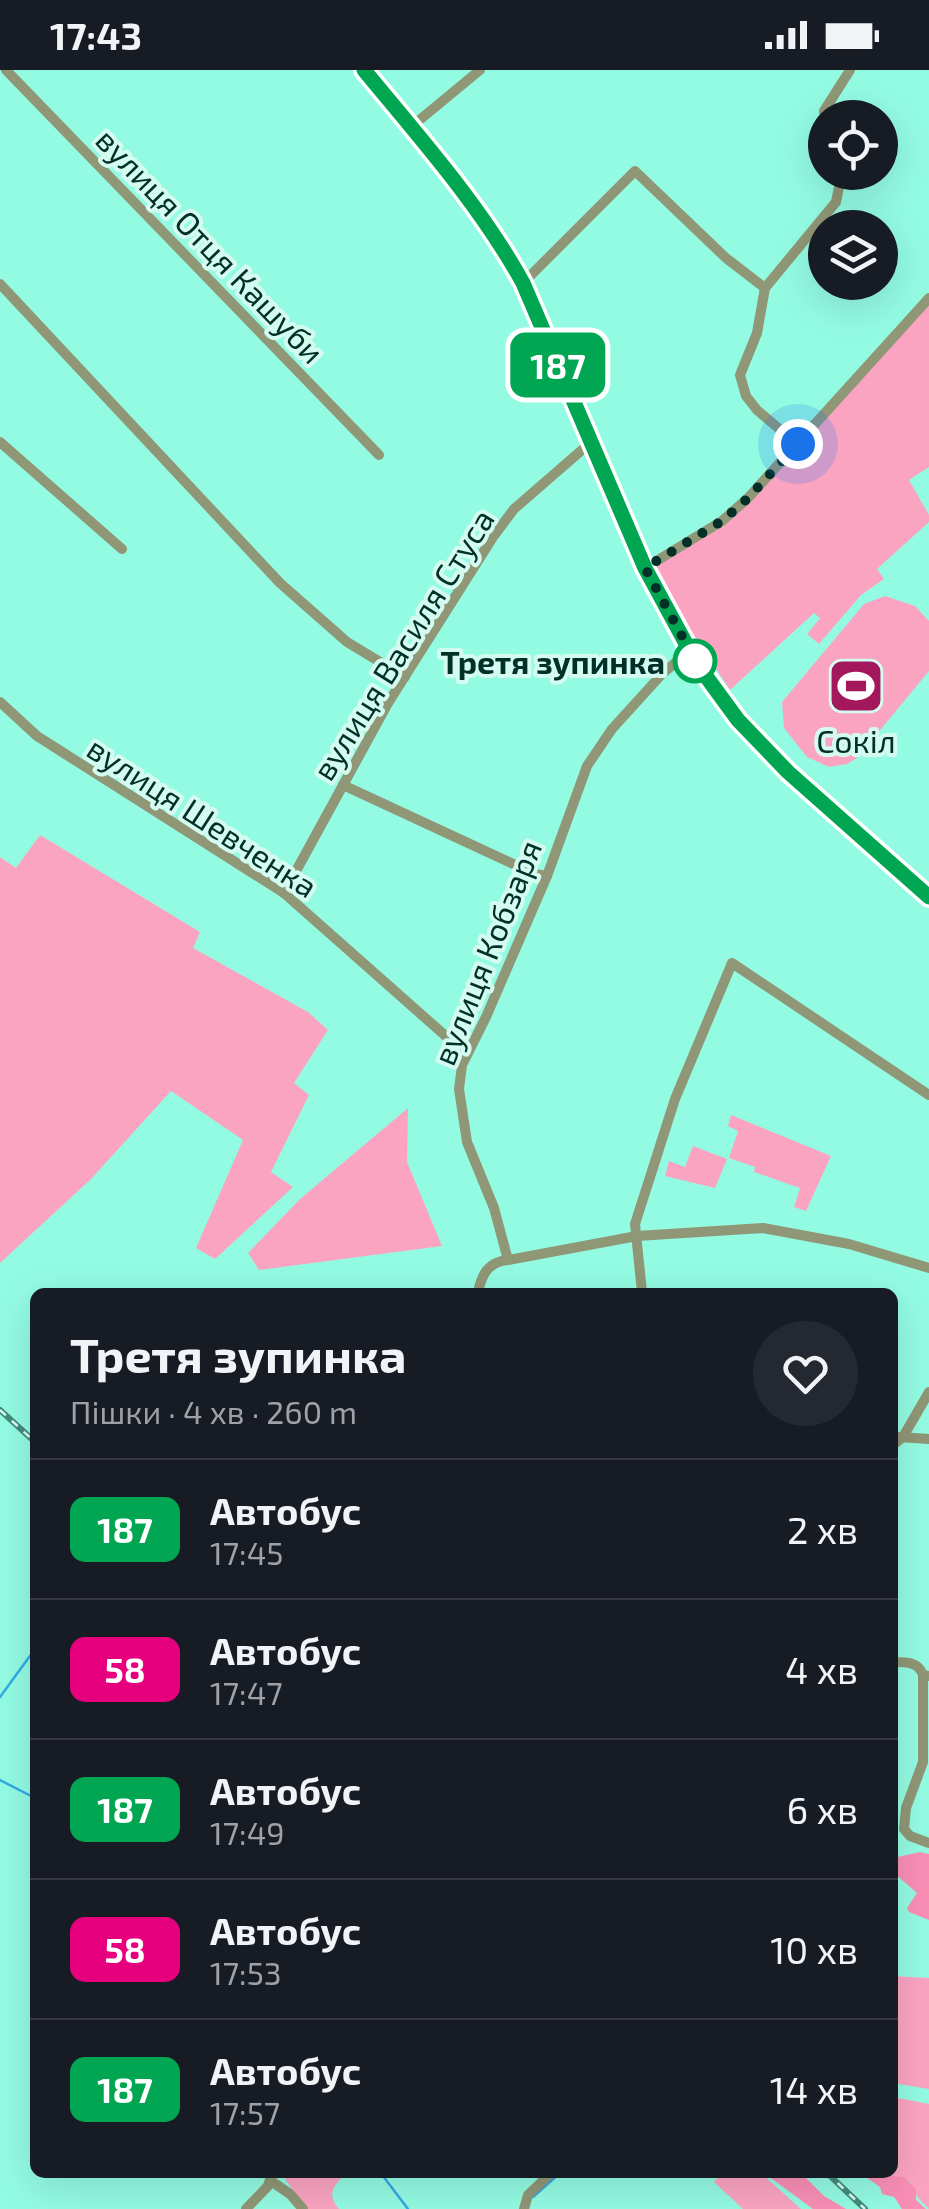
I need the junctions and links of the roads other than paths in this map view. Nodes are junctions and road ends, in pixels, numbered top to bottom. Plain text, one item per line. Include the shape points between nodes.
1 (6, 70) edge
2 (364, 70) edge
3 (480, 70) edge
4 (850, 70) edge
5 (831, 100) edge
6 (411, 128) junction
7 (841, 190) edge
8 (523, 283) junction
9 (0, 284) edge
10 (765, 288) junction
11 (929, 298) edge
12 (0, 442) edge
13 (590, 443) junction
14 (798, 444) junction
15 (379, 455) dead end
16 (122, 550) dead end
17 (645, 568) junction
18 (690, 651) junction
19 (404, 677) junction
20 (0, 702) edge
21 (343, 785) junction
22 (547, 876) junction
23 (284, 894) junction
24 (929, 897) edge
25 (466, 1054) junction
26 (929, 1095) edge
27 (637, 1236) junction
28 (508, 1260) junction
29 (929, 1268) edge
30 (479, 1288) edge
31 (642, 1288) edge
32 (929, 1392) edge
33 (898, 1437) edge
34 (929, 1438) edge
35 (898, 1662) edge
36 (926, 1675) edge
37 (929, 1842) edge
38 (271, 2178) edge
39 (273, 2178) edge
40 (546, 2178) edge
41 (246, 2209) edge
42 (303, 2209) edge
43 (524, 2209) edge

1 - 15 street, вулиця Отця Кашуби
2 - 6 street
3 - 6 street
4 - 5 street
6 - 8 street via 488,224
7 - 10 street
8 - 10 street via 634,171
8 - 13 street
9 - 19 street via 280,583 347,642
10 - 14 street via 740,375 757,410
11 - 14 street
12 - 16 street
13 - 17 street
13 - 19 street, вулиця Василя Стуса via 514,509
14 - 17 street via 722,521
17 - 18 street
18 - 22 street, вулиця Кобзаря via 612,729 587,766
18 - 24 street via 721,699 788,772
19 - 21 street, вулиця Василя Стуса
20 - 23 street, вулиця Шевченка via 37,736
21 - 22 street
21 - 23 street, вулиця Василя Стуса
22 - 25 street, вулиця Кобзаря
23 - 25 street, вулиця Шевченка
25 - 28 street, вулиця Кобзаря via 462,1120
26 - 27 street via 732,962 675,1099 635,1224
27 - 28 street
27 - 29 street via 791,1231
27 - 31 street
28 - 30 street via 485,1270
32 - 33 street
33 - 34 street
35 - 36 street via 911,1662
36 - 37 street via 923,1762 904,1829
38 - 41 street
39 - 42 street
40 - 43 street

